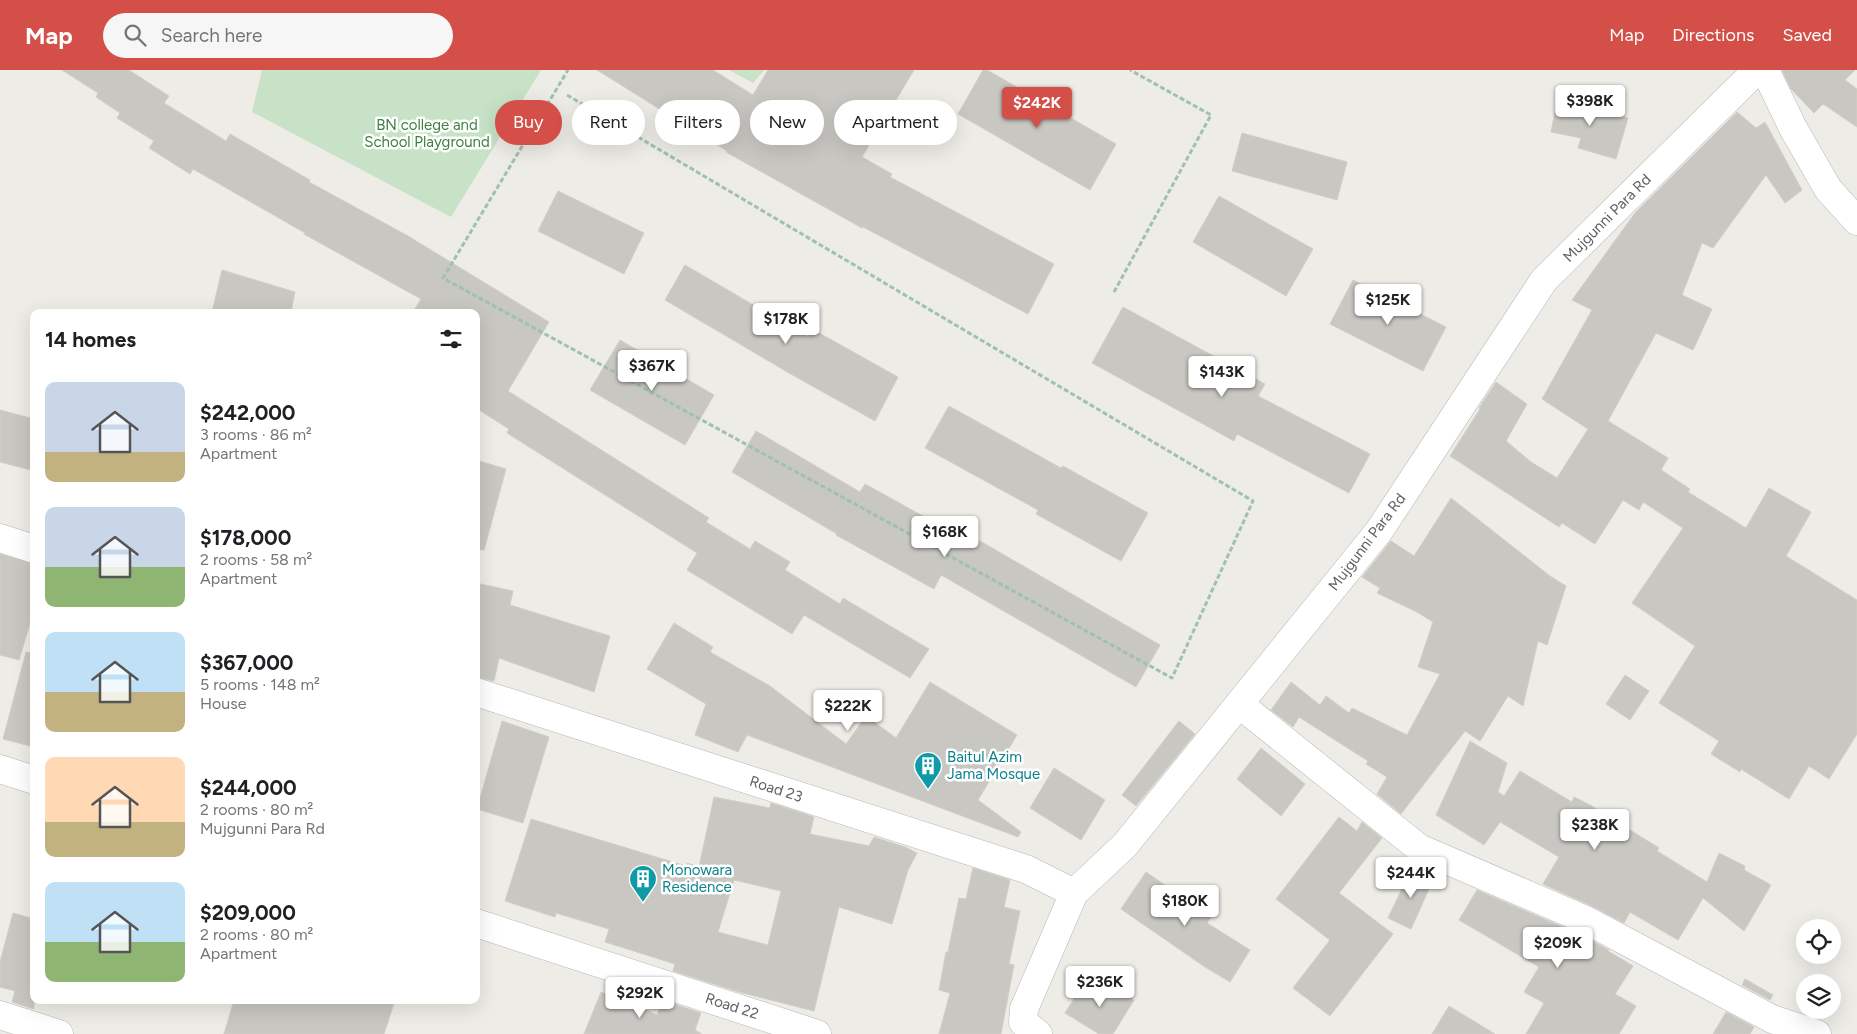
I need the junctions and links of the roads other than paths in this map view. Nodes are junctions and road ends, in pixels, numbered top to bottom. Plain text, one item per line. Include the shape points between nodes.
1 (1757, 70) edge
2 (1764, 70) edge
3 (1857, 221) edge
4 (0, 538) edge
5 (30, 548) edge
6 (480, 693) edge
7 (1239, 704) junction
8 (0, 769) edge
9 (30, 779) edge
10 (1074, 894) junction
11 (480, 924) edge
12 (0, 1015) edge
13 (60, 1034) edge
14 (817, 1034) edge
15 (1038, 1034) edge
16 (1817, 1034) edge

1 - 7 street, Mujgunni Para Rd via 1544,280 1379,531
2 - 3 street via 1828,189
4 - 5 street
6 - 10 street, Road 23 via 1026,869
7 - 10 street, Mujgunni Para Rd via 1125,845
7 - 16 street via 1419,848 1586,920 1772,1019
8 - 9 street
10 - 15 street, Mujgunni Para Rd via 1024,1009 1023,1022
11 - 14 street, Road 22
12 - 13 street

